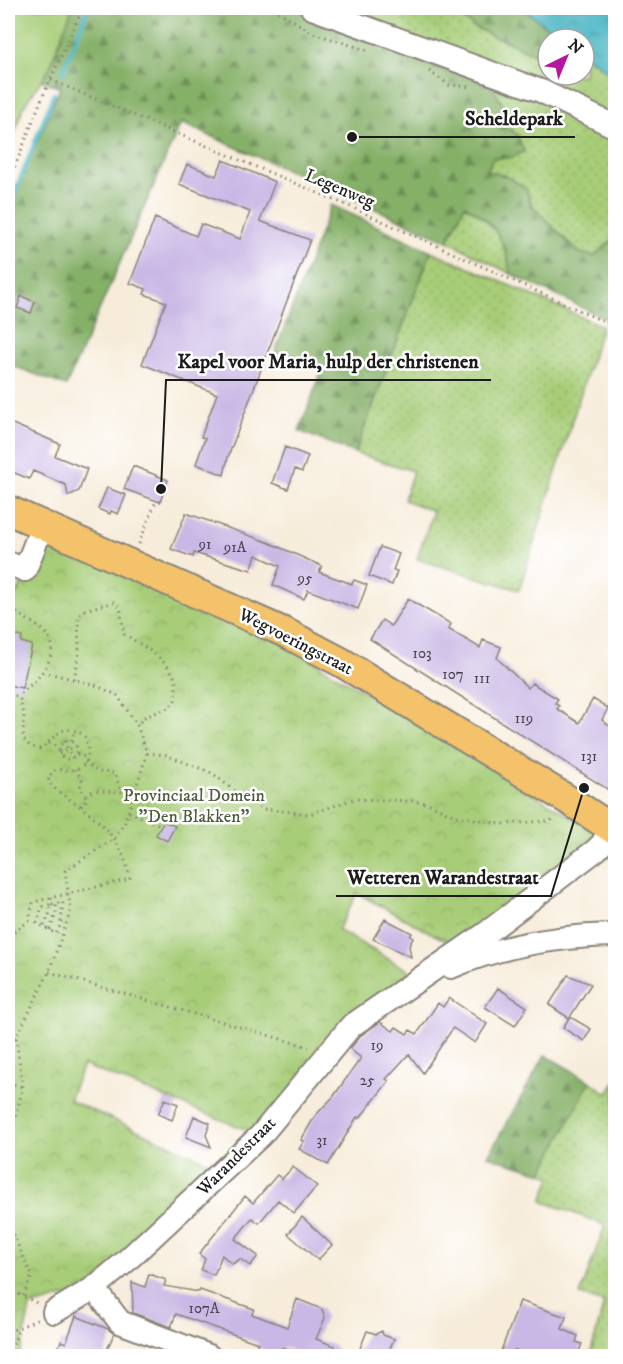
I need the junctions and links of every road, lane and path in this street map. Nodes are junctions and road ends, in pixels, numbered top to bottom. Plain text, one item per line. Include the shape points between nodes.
1 (83, 8) edge
2 (312, 8) edge
3 (51, 80) junction
4 (615, 127) edge
5 (8, 184) edge
6 (615, 327) edge
7 (156, 501) dead end
8 (8, 510) edge
9 (42, 524) junction
10 (141, 539) dead end
11 (16, 567) edge
12 (8, 604) edge
13 (45, 672) junction
14 (74, 679) junction
15 (19, 696) junction
16 (8, 699) edge
17 (137, 725) junction
18 (75, 730) junction
19 (64, 741) junction
20 (71, 741) junction
21 (48, 744) junction
22 (76, 746) junction
23 (58, 747) junction
24 (68, 750) junction
25 (147, 753) junction
26 (59, 754) junction
27 (76, 754) junction
28 (72, 758) junction
29 (64, 759) junction
30 (86, 760) junction
31 (60, 769) junction
32 (75, 769) junction
33 (120, 789) junction
34 (86, 795) junction
35 (134, 795) junction
36 (570, 801) junction
37 (81, 807) junction
38 (129, 812) junction
39 (158, 824) dead end
40 (613, 824) edge
41 (115, 838) junction
42 (69, 894) junction
43 (51, 898) junction
44 (52, 904) junction
45 (43, 927) junction
46 (50, 930) junction
47 (8, 932) edge
48 (615, 935) edge
49 (49, 972) junction
50 (406, 987) junction
51 (8, 1038) edge
52 (16, 1038) junction
53 (327, 1052) junction
54 (8, 1083) edge
55 (23, 1087) junction
56 (8, 1145) edge
57 (8, 1199) edge
58 (94, 1288) junction
59 (8, 1289) edge
60 (54, 1312) dead end
61 (8, 1332) edge
62 (10, 1356) edge
63 (209, 1356) edge

1 - 3 path
2 - 4 street via 541,91
3 - 5 path
3 - 6 path, Legenweg via 351,207
7 - 10 path
8 - 9 main road, Wegvoeringstraat
9 - 11 street
9 - 36 main road, Wegvoeringstraat via 342,662
12 - 13 path via 16,615 46,633 51,648
13 - 14 path
13 - 15 path
14 - 17 path via 117,695
14 - 17 path via 79,654 78,616 84,610 114,602 120,607 124,634 171,670 176,682 175,702
15 - 16 path
15 - 21 path via 24,715 23,739 39,748
17 - 25 path
18 - 20 path
18 - 21 path via 59,731
18 - 30 path via 84,735 88,745
19 - 20 path
19 - 23 path
19 - 24 path
20 - 22 path
21 - 23 path
22 - 24 path
22 - 27 path
23 - 26 path
24 - 26 path
24 - 28 path
25 - 35 path
25 - 36 path via 166,755 212,772 263,809 310,814 354,799 412,801 453,815 500,824 550,820
26 - 29 path
27 - 28 path
27 - 30 path
28 - 29 path
29 - 31 path
30 - 32 path
30 - 33 path via 98,772 115,773
31 - 32 path
31 - 37 path via 52,771 48,781
32 - 34 path
33 - 34 path via 94,790
33 - 35 path
34 - 37 path
35 - 38 path
36 - 40 main road, Wegvoeringstraat
37 - 41 path
38 - 39 path
38 - 41 path
40 - 50 street, Warandestraat via 596,850 485,934
41 - 42 path via 65,871
41 - 42 path via 128,863 130,879
42 - 43 path
42 - 49 path via 71,910
43 - 44 path
43 - 47 path via 33,902 29,921
44 - 45 path
44 - 45 path via 42,907 37,923
44 - 46 path via 56,913
44 - 46 path via 63,902 61,924 56,934
45 - 46 path
48 - 50 street, Warandestraat via 556,938 471,958
49 - 52 path
49 - 53 path
50 - 53 street, Warandestraat via 351,1026
51 - 52 path
52 - 55 path
53 - 58 street, Warandestraat via 261,1135
54 - 55 path
55 - 56 path
57 - 59 path via 11,1230 32,1276 23,1297
58 - 60 street, Warandestraat
58 - 63 street via 120,1322
61 - 62 path via 19,1328

